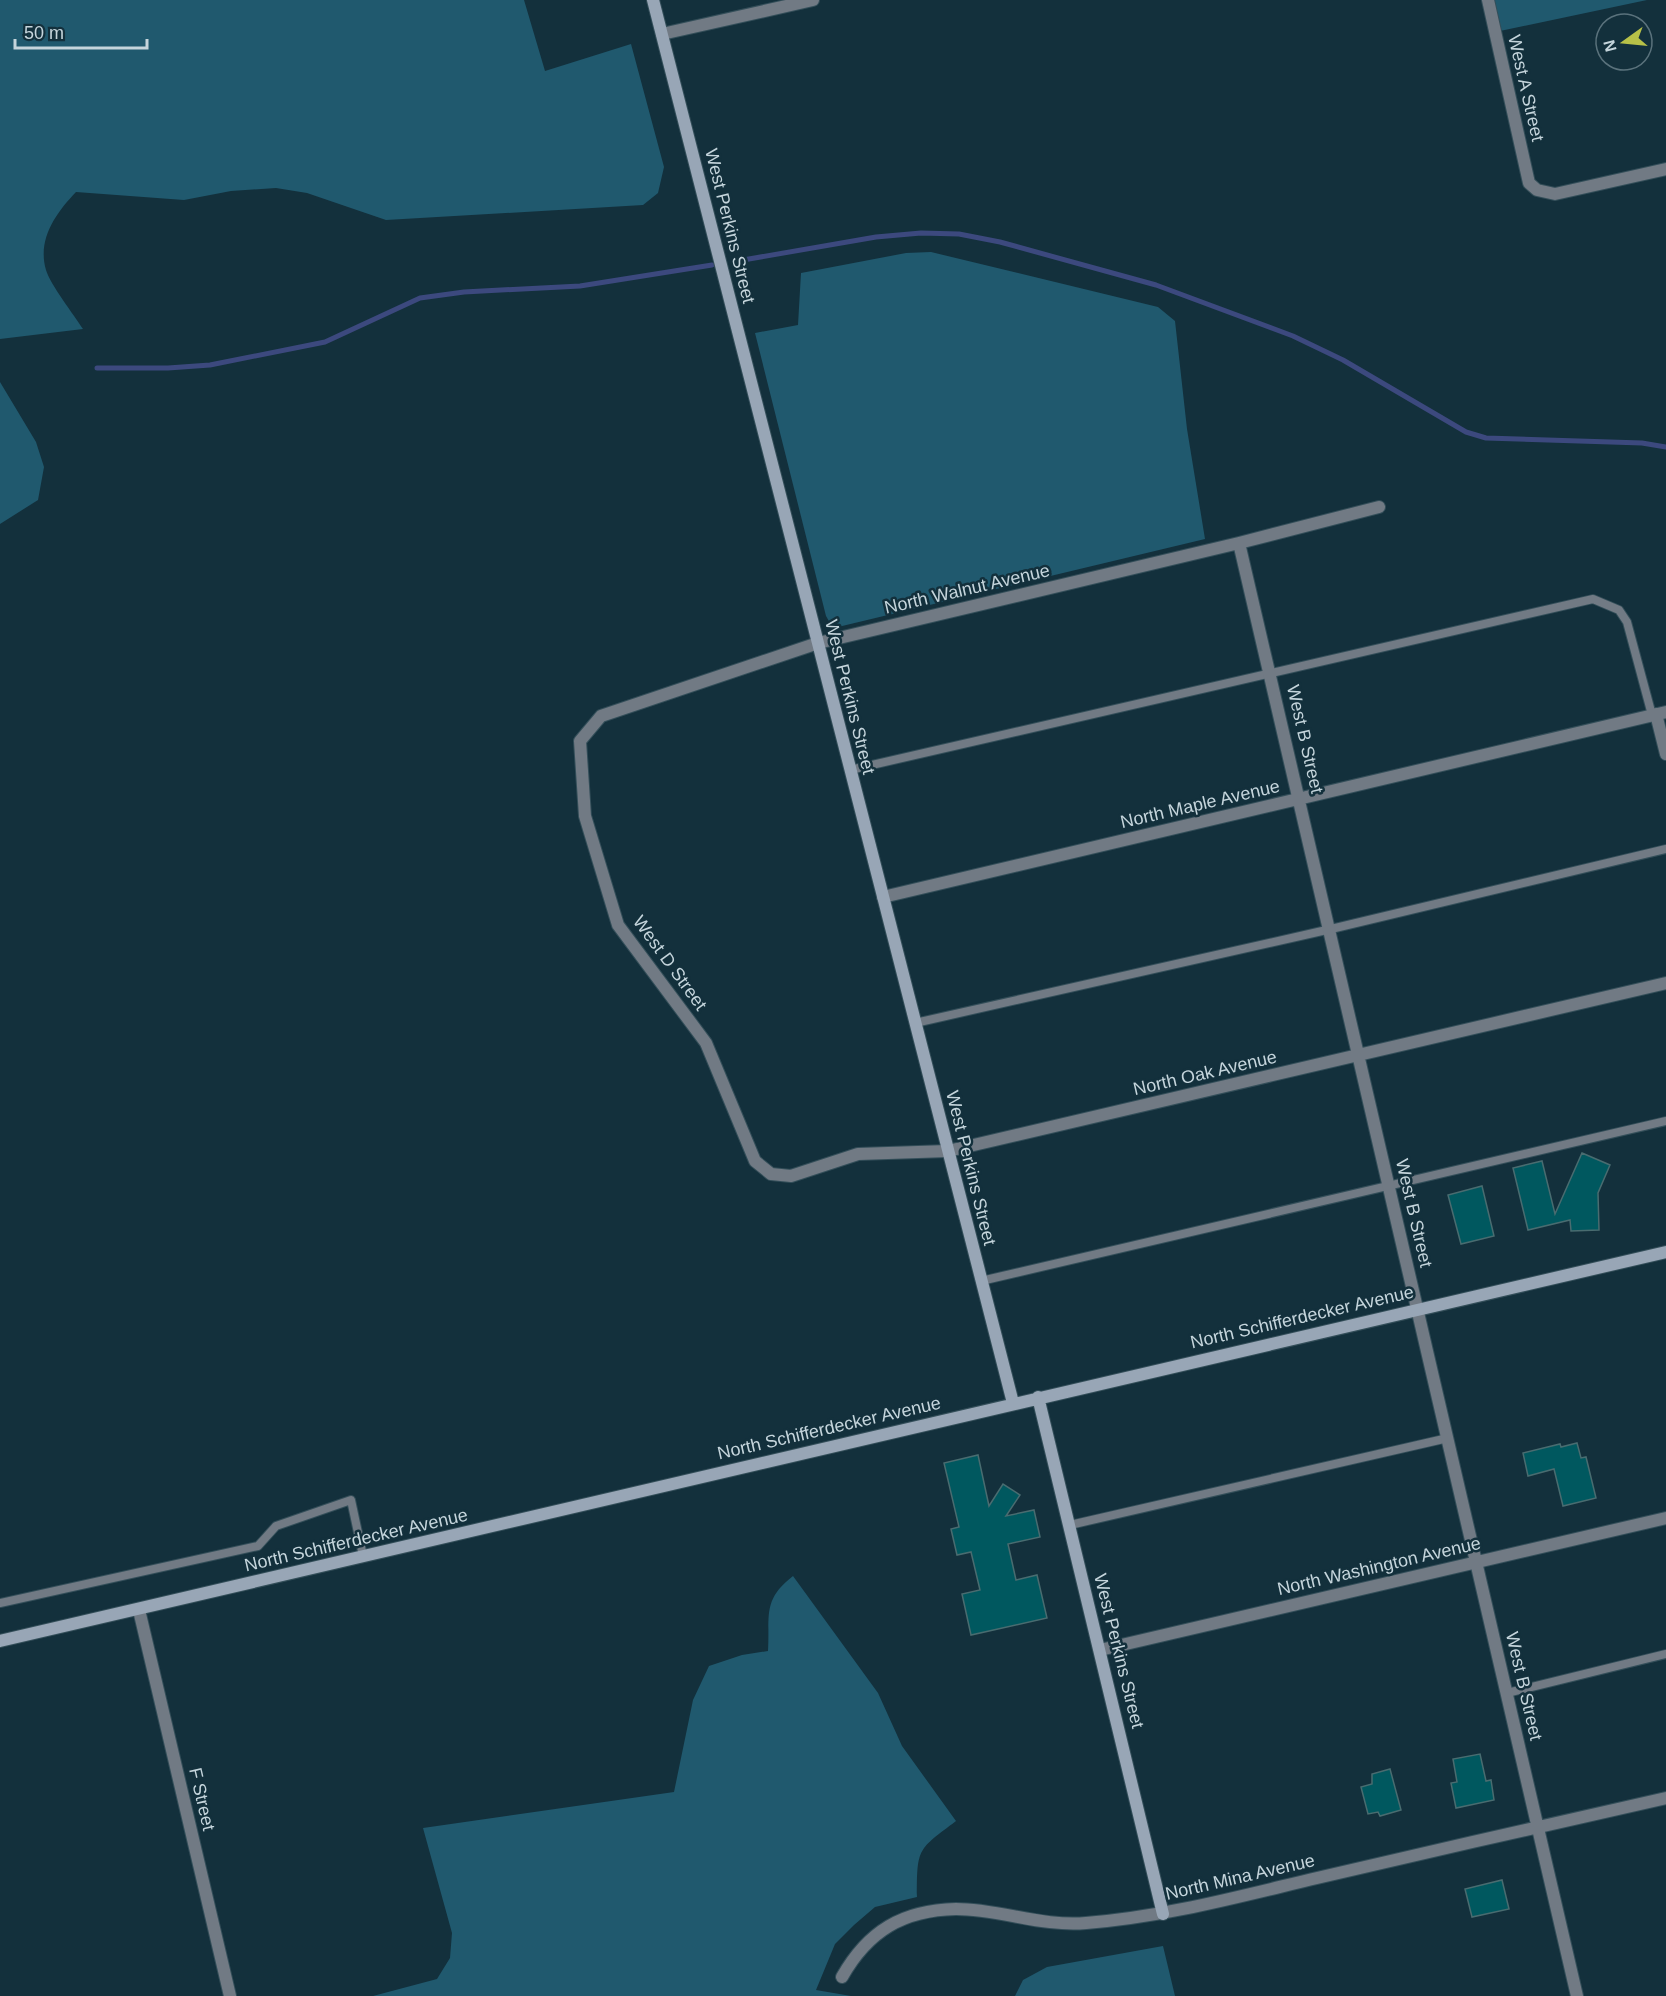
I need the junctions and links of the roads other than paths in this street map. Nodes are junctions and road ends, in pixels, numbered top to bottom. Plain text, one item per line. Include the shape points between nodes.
1 (653, 0) edge
2 (813, 0) edge
3 (1488, 0) edge
4 (662, 34) junction
5 (1666, 170) edge
6 (1378, 507) dead end
7 (1239, 543) junction
8 (818, 643) junction
9 (1271, 673) junction
10 (1658, 714) edge
11 (580, 741) joint
12 (1666, 754) edge
13 (850, 770) junction
14 (1300, 799) junction
15 (1666, 849) edge
16 (883, 897) junction
17 (1331, 929) junction
18 (1666, 983) edge
19 (915, 1023) junction
20 (1360, 1055) junction
21 (1666, 1121) edge
22 (948, 1151) junction
23 (755, 1161) joint
24 (1390, 1186) junction
25 (1666, 1252) edge
26 (981, 1281) junction
27 (1418, 1309) junction
28 (1038, 1397) junction
29 (1013, 1403) junction
30 (1448, 1438) junction
31 (1666, 1518) edge
32 (1070, 1526) junction
33 (363, 1556) junction
34 (1477, 1562) junction
35 (0, 1603) edge
36 (139, 1610) junction
37 (0, 1641) edge
38 (1100, 1650) junction
39 (1666, 1654) edge
40 (1507, 1693) junction
41 (1666, 1798) edge
42 (1538, 1827) junction
43 (1163, 1914) junction
44 (842, 1977) dead end
45 (230, 1996) edge
46 (1577, 1996) edge

1 - 4 street, West Perkins Street
2 - 4 street
3 - 5 street, West A Street via 1529,183 1537,190 1555,194
4 - 8 street, West Perkins Street
6 - 7 street, North Walnut Avenue
7 - 8 street, North Walnut Avenue
7 - 9 street, West B Street
8 - 11 street, North Walnut Avenue via 601,716
8 - 13 street, West Perkins Street
9 - 10 lane via 1593,599 1619,610 1627,622
9 - 13 lane
9 - 14 street, West B Street
10 - 12 street
10 - 14 street, North Maple Avenue
11 - 23 street, West D Street via 585,816 618,925 706,1043
13 - 16 street, West Perkins Street
14 - 16 street, North Maple Avenue
14 - 17 street, West B Street
15 - 17 lane
16 - 19 street, West Perkins Street
17 - 19 lane
17 - 20 street, West B Street
18 - 20 street, North Oak Avenue
19 - 22 street, West Perkins Street
20 - 22 street, North Oak Avenue
20 - 24 street, West B Street
21 - 24 lane
22 - 23 street, North Oak Avenue via 858,1154 790,1176 771,1174
22 - 26 street, West Perkins Street
24 - 26 lane
24 - 27 street, West B Street
25 - 27 street, North Schifferdecker Avenue
26 - 29 street, West Perkins Street
27 - 28 street, North Schifferdecker Avenue
27 - 30 street, West B Street
28 - 29 street, North Schifferdecker Avenue
28 - 32 street, West Perkins Street
29 - 33 street, North Schifferdecker Avenue
30 - 32 lane
30 - 34 street, West B Street
31 - 34 street, North Washington Avenue
32 - 38 street, West Perkins Street
33 - 35 lane via 351,1500 276,1526 258,1546
33 - 36 street, North Schifferdecker Avenue
34 - 38 street, North Washington Avenue
34 - 40 street, West B Street
36 - 37 street, North Schifferdecker Avenue
36 - 45 street, F Street
38 - 43 street, West Perkins Street
39 - 40 lane
40 - 42 street, West B Street
41 - 42 street, North Mina Avenue
42 - 43 street, North Mina Avenue
42 - 46 street, West B Street
43 - 44 street, North Mina Avenue via 1068,1924 978,1910 917,1913 892,1923 873,1938

